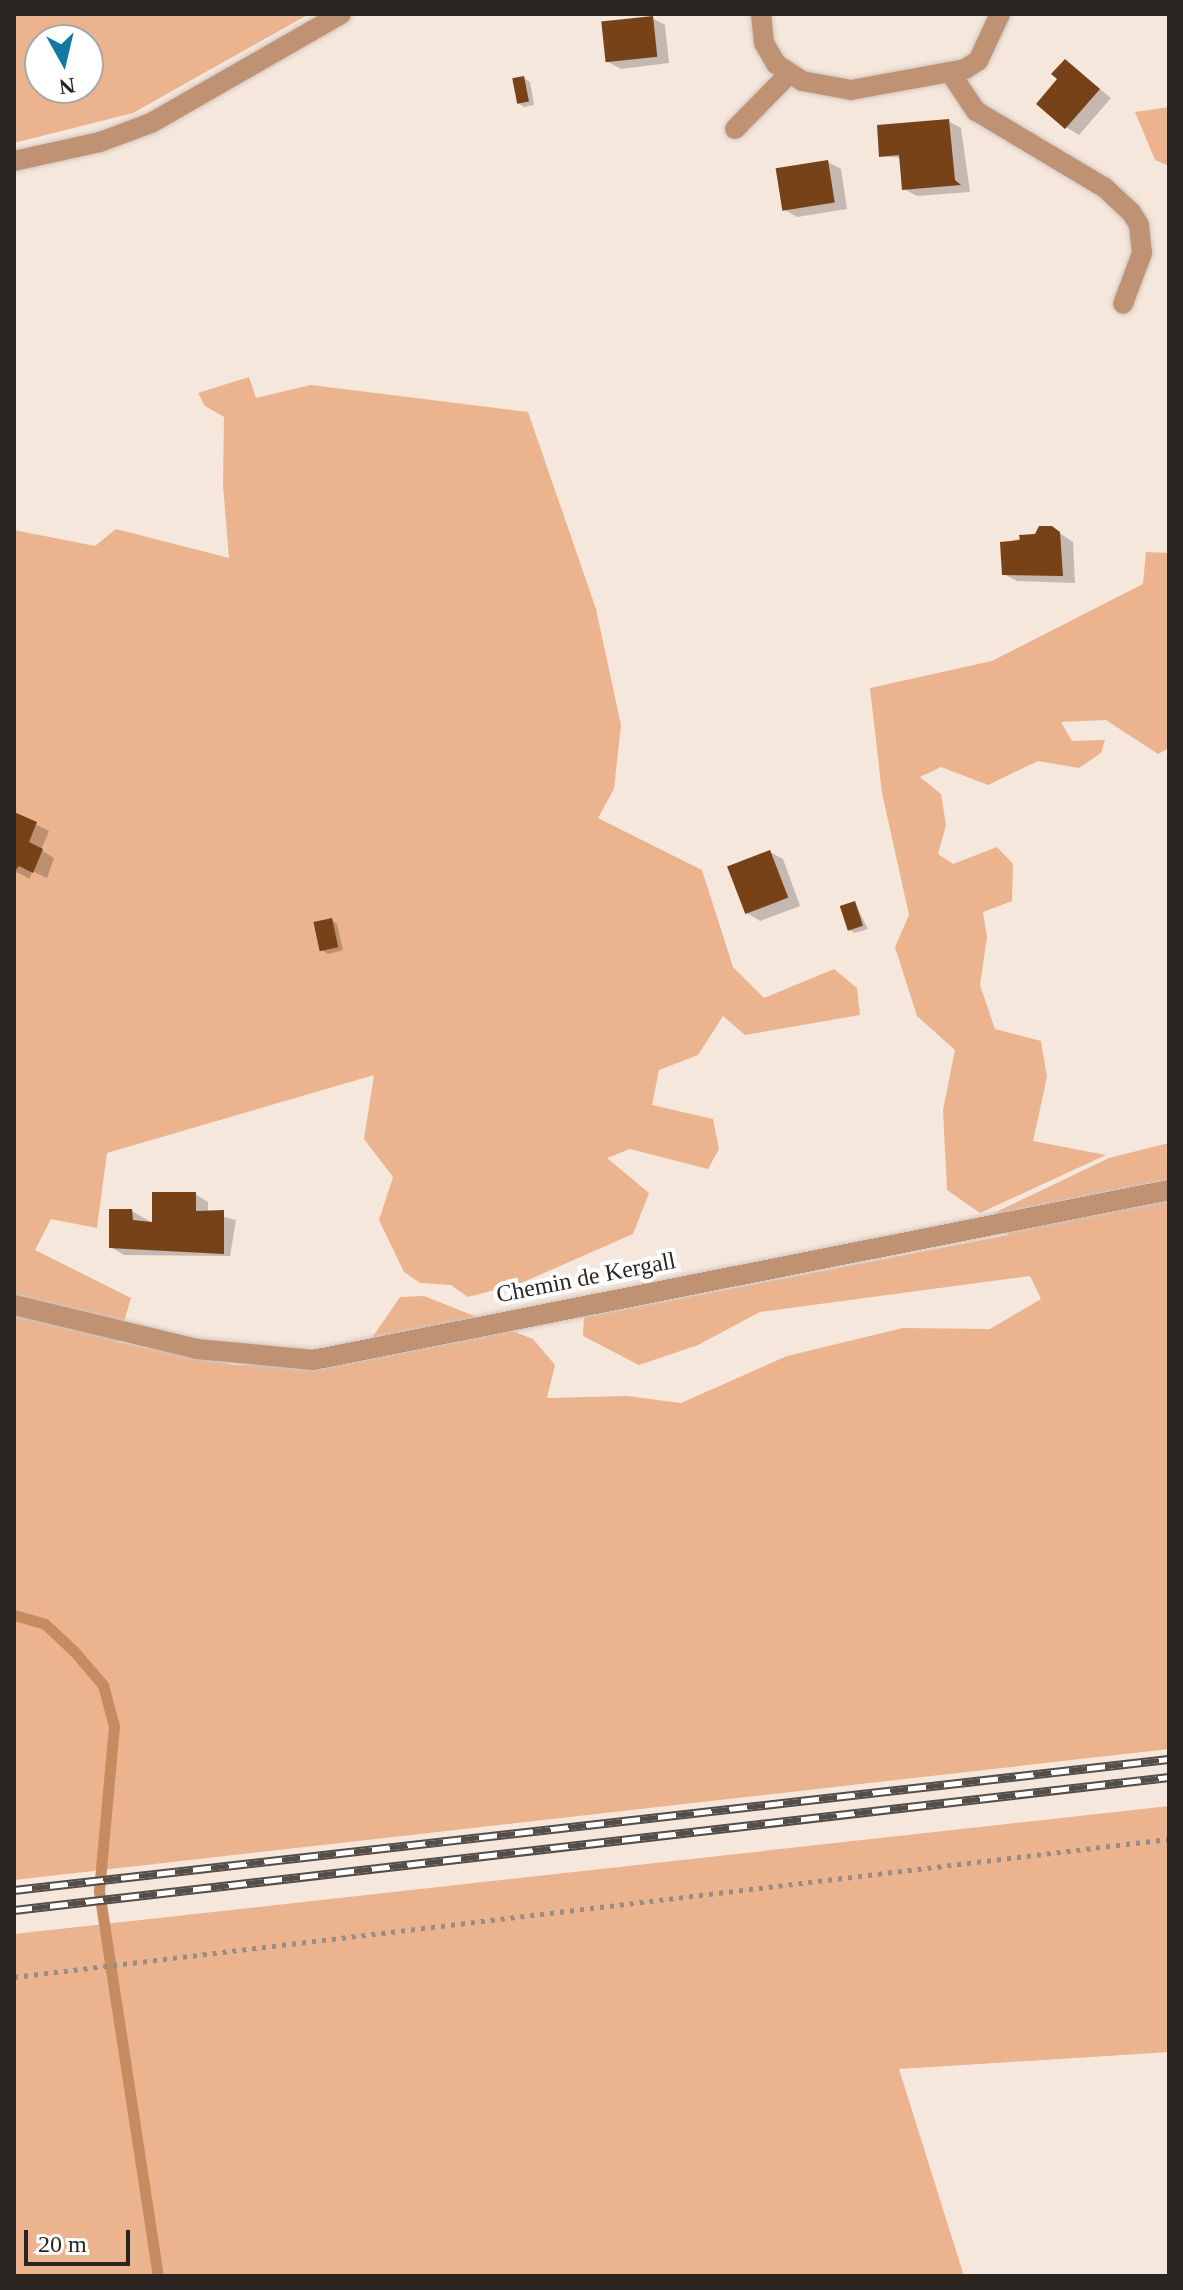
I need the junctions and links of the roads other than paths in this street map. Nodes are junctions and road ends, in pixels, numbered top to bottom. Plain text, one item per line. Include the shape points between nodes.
1 (341, 14) edge
2 (761, 14) edge
3 (1000, 14) edge
4 (789, 74) junction
5 (951, 74) junction
6 (735, 129) dead end
7 (14, 161) edge
8 (1123, 304) dead end
9 (1169, 1190) edge
10 (14, 1305) edge

1 - 7 street via 141,128
2 - 4 street via 764,43
3 - 5 street via 978,61
4 - 5 street via 816,86 851,90
4 - 6 street
5 - 8 street via 976,111 1105,188 1131,212 1139,225 1142,253
9 - 10 street, Chemin de Kergall via 313,1360 197,1349

